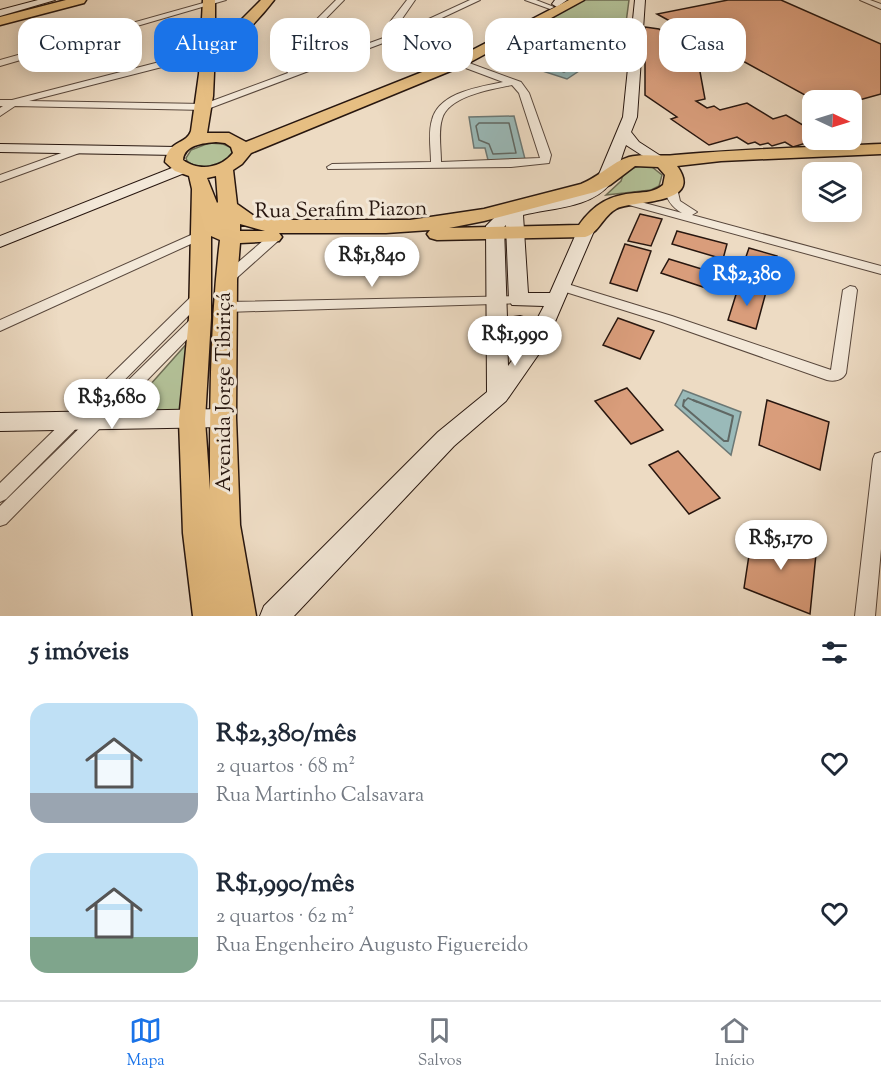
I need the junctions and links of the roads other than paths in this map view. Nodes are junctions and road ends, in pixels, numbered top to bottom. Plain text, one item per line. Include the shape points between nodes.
1 (50, 0) edge
2 (64, 0) edge
3 (80, 0) edge
4 (252, 0) edge
5 (268, 0) edge
6 (340, 0) edge
7 (411, 0) edge
8 (476, 0) edge
9 (529, 0) edge
10 (578, 0) edge
11 (864, 0) edge
12 (216, 1) edge
13 (638, 1) edge
14 (558, 3) edge
15 (881, 7) edge
16 (0, 17) edge
17 (223, 18) edge
18 (227, 18) edge
19 (251, 18) edge
20 (398, 18) edge
21 (437, 18) edge
22 (382, 42) edge
23 (473, 52) edge
24 (473, 52) edge
25 (473, 61) edge
26 (0, 63) edge
27 (154, 65) edge
28 (209, 72) edge
29 (216, 72) edge
30 (413, 72) edge
31 (293, 74) junction
32 (515, 82) junction
33 (0, 103) edge
34 (13, 103) junction
35 (205, 107) junction
36 (0, 113) edge
37 (225, 127) junction
38 (624, 133) junction
39 (196, 140) junction
40 (0, 148) edge
41 (881, 149) edge
42 (78, 150) junction
43 (881, 157) edge
44 (436, 165) junction
45 (332, 167) dead end
46 (224, 168) junction
47 (186, 169) junction
48 (669, 175) junction
49 (0, 179) edge
50 (604, 182) junction
51 (622, 200) junction
52 (226, 204) junction
53 (507, 226) junction
54 (585, 231) junction
55 (0, 234) edge
56 (200, 235) junction
57 (231, 236) junction
58 (275, 237) junction
59 (0, 242) edge
60 (881, 267) edge
61 (226, 280) junction
62 (850, 290) dead end
63 (559, 293) junction
64 (519, 300) junction
65 (497, 301) junction
66 (200, 307) junction
67 (226, 307) junction
68 (0, 326) edge
69 (498, 335) junction
70 (537, 340) junction
71 (498, 395) junction
72 (223, 418) junction
73 (192, 420) junction
74 (0, 422) edge
75 (74, 422) junction
76 (97, 422) junction
77 (881, 459) edge
78 (0, 494) edge
79 (0, 518) edge
80 (209, 616) edge
81 (240, 616) edge
82 (274, 616) edge
83 (865, 616) edge

1 - 16 main road
2 - 16 main road
3 - 16 main road
4 - 18 main road
5 - 19 main road
6 - 31 street via 290,51 286,62
7 - 20 street
8 - 21 street
9 - 14 street
10 - 24 main road
11 - 15 street
12 - 17 main road
12 - 26 street
13 - 38 main road via 634,85
14 - 23 main road
22 - 31 street
25 - 32 street
27 - 34 street
28 - 35 main road
29 - 37 main road
30 - 37 main road
31 - 37 street
32 - 44 street via 463,96 442,108 437,117
32 - 44 street via 524,93 546,155 544,160
33 - 34 street
34 - 35 street
34 - 36 street
35 - 37 street
35 - 39 main road
37 - 39 main road
37 - 46 main road via 239,159
38 - 48 main road
38 - 50 main road
39 - 47 main road
40 - 42 main road
41 - 48 main road via 721,156
42 - 47 main road
42 - 49 street
43 - 48 main road via 716,164
44 - 45 street
46 - 47 main road
46 - 52 main road, Avenida Jorge Tibiriçá
47 - 55 main road
47 - 56 main road, Avenida Jorge Tibiriçá
47 - 57 main road, Rua Serafim Piazon via 209,202 213,228
47 - 59 main road
48 - 50 main road via 634,161
48 - 51 main road via 662,194
48 - 60 street via 670,197 686,210
50 - 52 main road via 423,225 270,226 248,222
50 - 53 main road via 584,196
51 - 54 main road via 604,208
51 - 60 street
52 - 57 main road, Avenida Jorge Tibiriçá
53 - 54 main road, Rua Serafim Piazon
53 - 58 main road, Rua Serafim Piazon
53 - 64 main road
53 - 65 main road
54 - 63 main road
56 - 66 main road, Avenida Jorge Tibiriçá
56 - 68 street
57 - 58 main road, Rua Serafim Piazon
57 - 61 main road, Avenida Jorge Tibiriçá
58 - 61 street
61 - 67 main road, Avenida Jorge Tibiriçá
62 - 63 street via 839,373 832,376 668,319
63 - 64 main road
63 - 70 main road
64 - 65 street
65 - 67 street
65 - 69 main road
66 - 73 main road, Avenida Jorge Tibiriçá
66 - 75 street
66 - 76 street
67 - 72 main road, Avenida Jorge Tibiriçá
69 - 70 main road via 522,348
69 - 71 main road
70 - 71 main road
71 - 82 main road via 446,439
72 - 73 main road
72 - 81 main road, Avenida Jorge Tibiriçá via 225,525
73 - 76 main road
73 - 80 main road, Avenida Jorge Tibiriçá via 198,533
74 - 75 main road
75 - 76 main road
75 - 78 street
76 - 79 street
77 - 83 street

